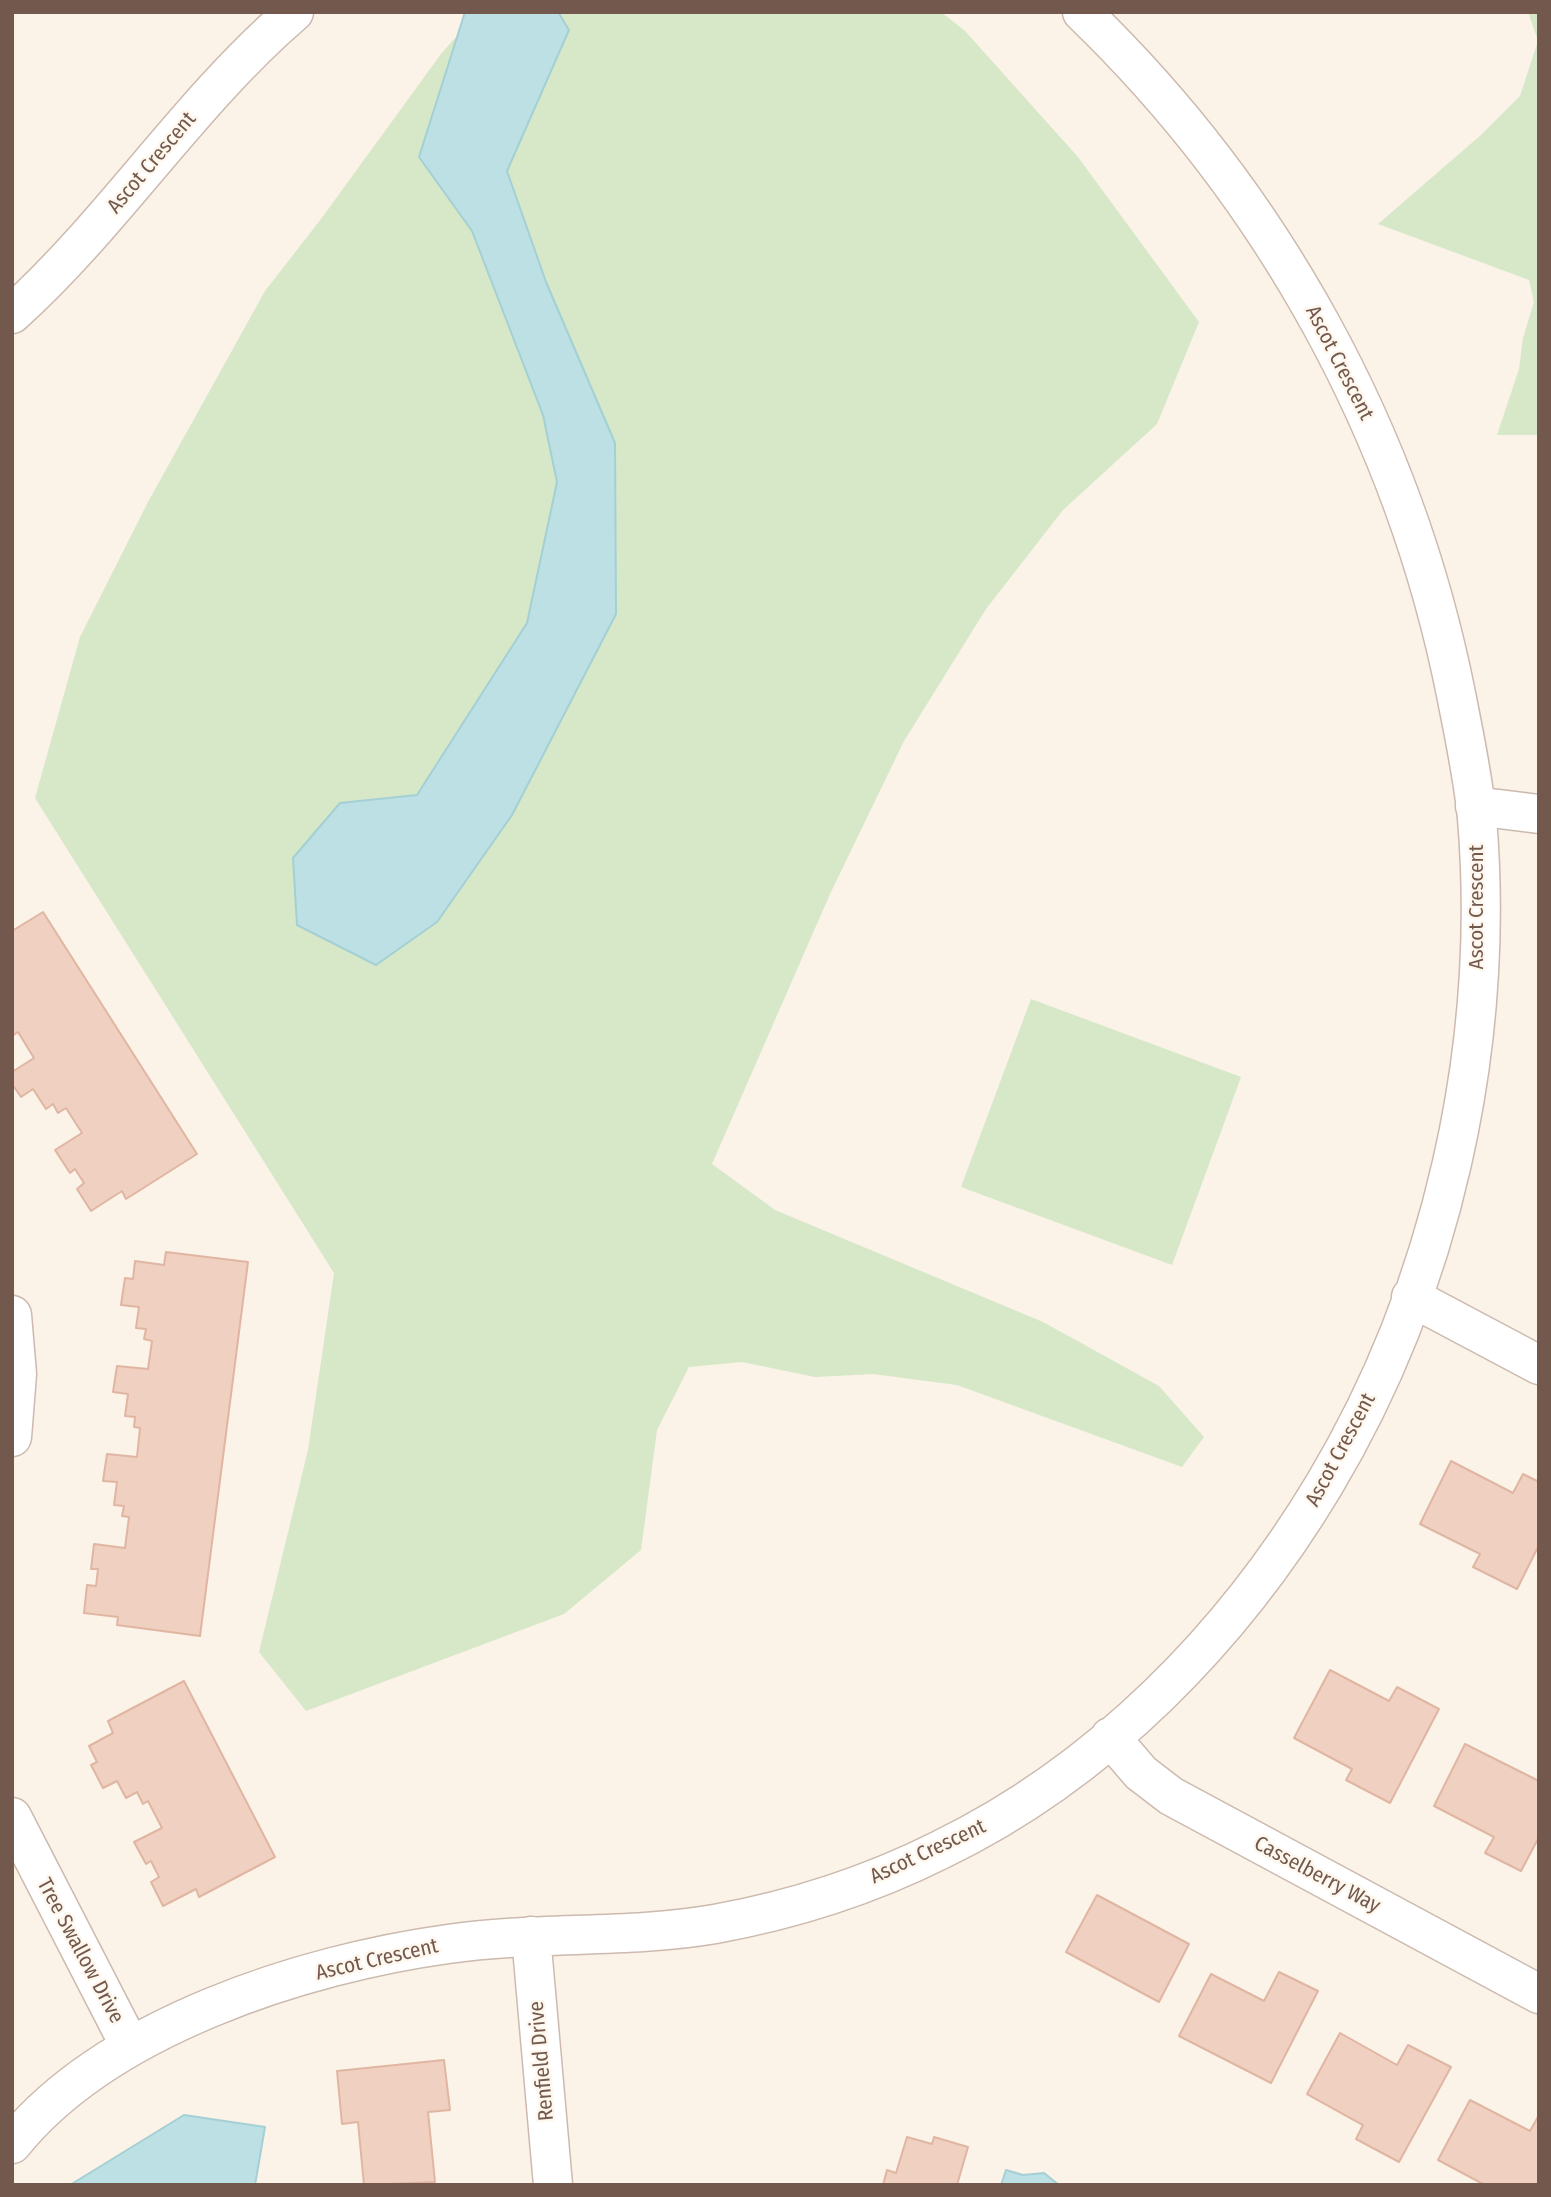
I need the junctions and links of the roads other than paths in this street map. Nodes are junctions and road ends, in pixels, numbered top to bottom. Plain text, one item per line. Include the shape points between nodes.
1 (294, 12) edge
2 (1082, 12) edge
3 (12, 314) edge
4 (1475, 806) junction
5 (1539, 814) edge
6 (1411, 1297) junction
7 (12, 1315) edge
8 (1539, 1364) edge
9 (12, 1437) edge
10 (1110, 1737) junction
11 (12, 1817) edge
12 (531, 1937) junction
13 (1539, 1994) edge
14 (130, 2046) junction
15 (12, 2144) edge
16 (554, 2185) edge

1 - 3 street, Ascot Crescent via 222,82 79,248
2 - 4 street, Ascot Crescent via 1158,90 1232,182 1336,351 1394,479 1436,604
4 - 5 street
4 - 6 street, Ascot Crescent via 1478,965 1472,1056 1444,1193
6 - 8 street
6 - 10 street, Ascot Crescent via 1366,1409 1295,1533 1203,1650
7 - 9 street via 17,1374
10 - 12 street, Ascot Crescent via 1000,1817 941,1850 823,1897 710,1925
10 - 13 street, Casselberry Way via 1141,1773 1171,1796
11 - 14 street, Tree Swallow Drive
12 - 14 street, Ascot Crescent via 451,1943 330,1969 216,2007
12 - 16 street, Renfield Drive
14 - 15 street, Ascot Crescent via 81,2078

